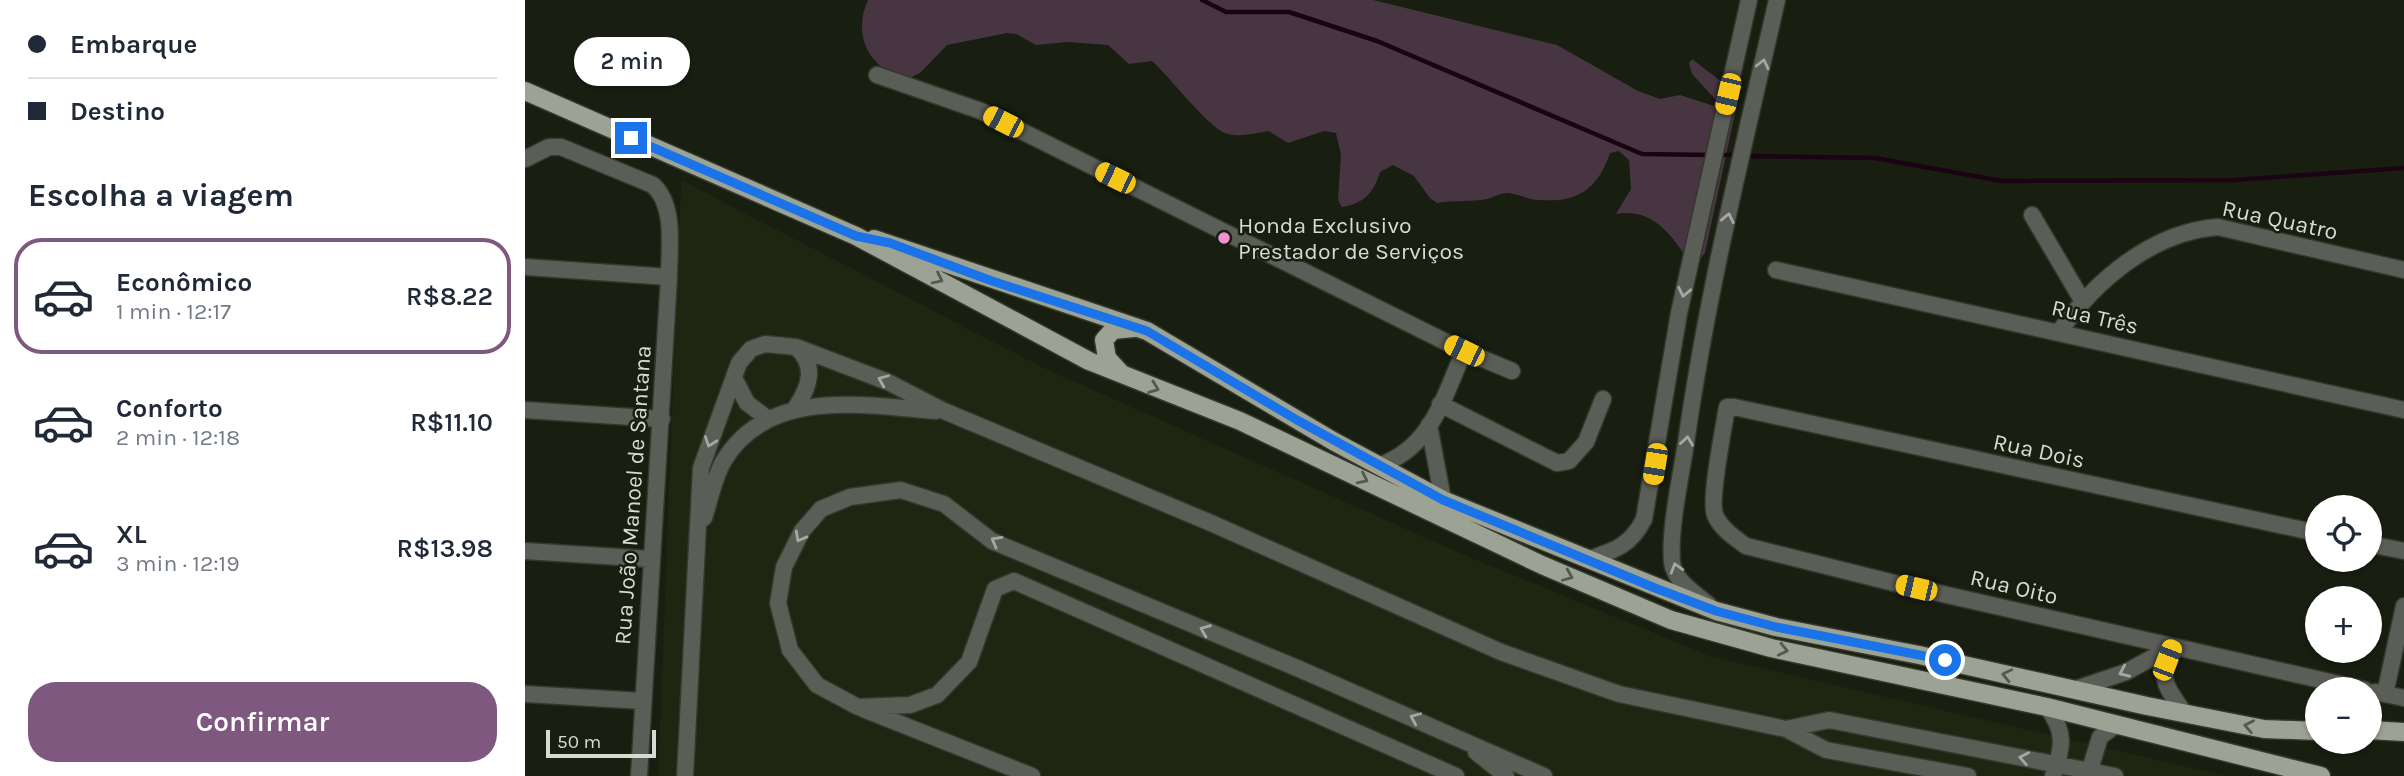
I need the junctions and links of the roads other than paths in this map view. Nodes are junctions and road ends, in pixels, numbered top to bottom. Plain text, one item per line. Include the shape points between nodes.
1 (1749, 0) edge
2 (1777, 0) edge
3 (877, 75) dead end
4 (527, 89) edge
5 (525, 159) edge
6 (2032, 215) dead end
7 (856, 236) junction
8 (525, 267) edge
9 (1776, 270) dead end
10 (2404, 270) edge
11 (669, 277) junction
12 (2082, 300) junction
13 (1147, 331) junction
14 (2059, 332) junction
15 (796, 347) junction
16 (1464, 351) junction
17 (1512, 371) dead end
18 (734, 378) junction
19 (1127, 378) junction
20 (1603, 399) dead end
21 (1440, 404) junction
22 (796, 407) junction
23 (525, 410) edge
24 (1753, 410) joint
25 (2404, 410) edge
26 (944, 411) junction
27 (662, 419) junction
28 (768, 419) junction
29 (1429, 425) junction
30 (1378, 466) junction
31 (1443, 500) junction
32 (2305, 530) edge
33 (697, 537) junction
34 (2382, 547) edge
35 (525, 551) edge
36 (2404, 551) edge
37 (651, 559) junction
38 (1589, 559) junction
39 (2404, 606) edge
40 (1716, 611) junction
41 (2172, 647) junction
42 (2309, 677) edge
43 (2378, 677) edge
44 (2073, 690) junction
45 (2382, 693) edge
46 (525, 694) edge
47 (2404, 698) edge
48 (643, 701) junction
49 (858, 707) junction
50 (2047, 707) junction
51 (2184, 713) junction
52 (2117, 724) junction
53 (1786, 729) junction
54 (1876, 729) junction
55 (2305, 731) edge
56 (2382, 731) edge
57 (2404, 732) edge
58 (1458, 737) junction
59 (1871, 759) junction
60 (2055, 770) edge
61 (2088, 773) edge
62 (639, 776) edge
63 (685, 776) edge
64 (1032, 776) edge
65 (1456, 776) edge
66 (1506, 776) edge
67 (1544, 776) edge
68 (1968, 776) edge
69 (2115, 776) edge
70 (2321, 776) edge

1 -> 38 street via 1679,313 1644,519 1626,546
40 -> 2 street via 1679,580 1672,552 1698,361
3 - 16 street via 981,111
4 - 7 main road
5 - 11 street, Rua João Manoel de Santana via 549,147 571,151 660,191 669,216
6 - 12 street
7 - 13 main road via 890,243
7 -> 19 main road via 1069,352
8 - 11 street
9 - 14 street, Rua Três
10 - 12 street, Rua Quatro via 2218,228 2191,230 2155,244
11 - 27 street, Rua João Manoel de Santana
12 - 14 street, Rua Quatro
13 - 19 main road via 1118,328 1105,336 1107,358
13 - 30 main road
14 - 25 street, Rua Três
15 - 18 street via 765,344 751,349
15 - 22 street via 807,358 809,369 808,390
26 -> 15 street via 888,382
16 - 17 street
16 - 21 street
18 - 28 street via 747,403
18 -> 33 street via 701,468
19 -> 50 main road via 1249,425 1542,565 1671,620 1771,648
20 - 21 street via 1585,442 1569,461 1557,463
21 - 29 street
22 - 26 street
22 - 28 street
23 - 27 street
24 - 32 street, Rua Dois
24 - 41 street, Rua Oito via 1727,407 1715,496 1715,514 1727,532 1746,546
26 - 53 street via 1501,652 1619,694
27 - 37 street, Rua João Manoel de Santana
28 - 33 street via 741,437 722,463
29 - 30 street via 1421,440 1401,458
29 - 31 street
30 - 31 main road
31 - 38 main road
33 - 63 street
34 - 36 street
35 - 37 street
37 - 48 street, Rua João Manoel de Santana
38 - 40 main road
39 - 43 street
44 -> 40 main road
41 - 42 street, Rua Oito
41 -> 44 street via 2126,672
41 - 51 street via 2162,674
44 - 51 main road
45 - 47 street, Rua Oito
46 - 48 street
48 - 62 street, Rua João Manoel de Santana
58 -> 49 street via 992,541 944,504 901,490 850,497 821,509 802,531 784,567 778,603 790,650 817,685
49 - 64 street
49 - 65 street via 911,705 937,695 969,662 995,589 1014,580
50 - 52 main road
50 - 60 street via 2062,733
55 -> 51 main road via 2264,729
52 - 61 street via 2100,737
52 - 70 main road
53 - 54 street via 1829,720
53 - 59 street via 1826,750
54 - 59 street
60 -> 54 street
56 - 57 main road
58 - 66 street
58 - 67 street
59 - 68 street
60 - 61 street
61 - 69 street

